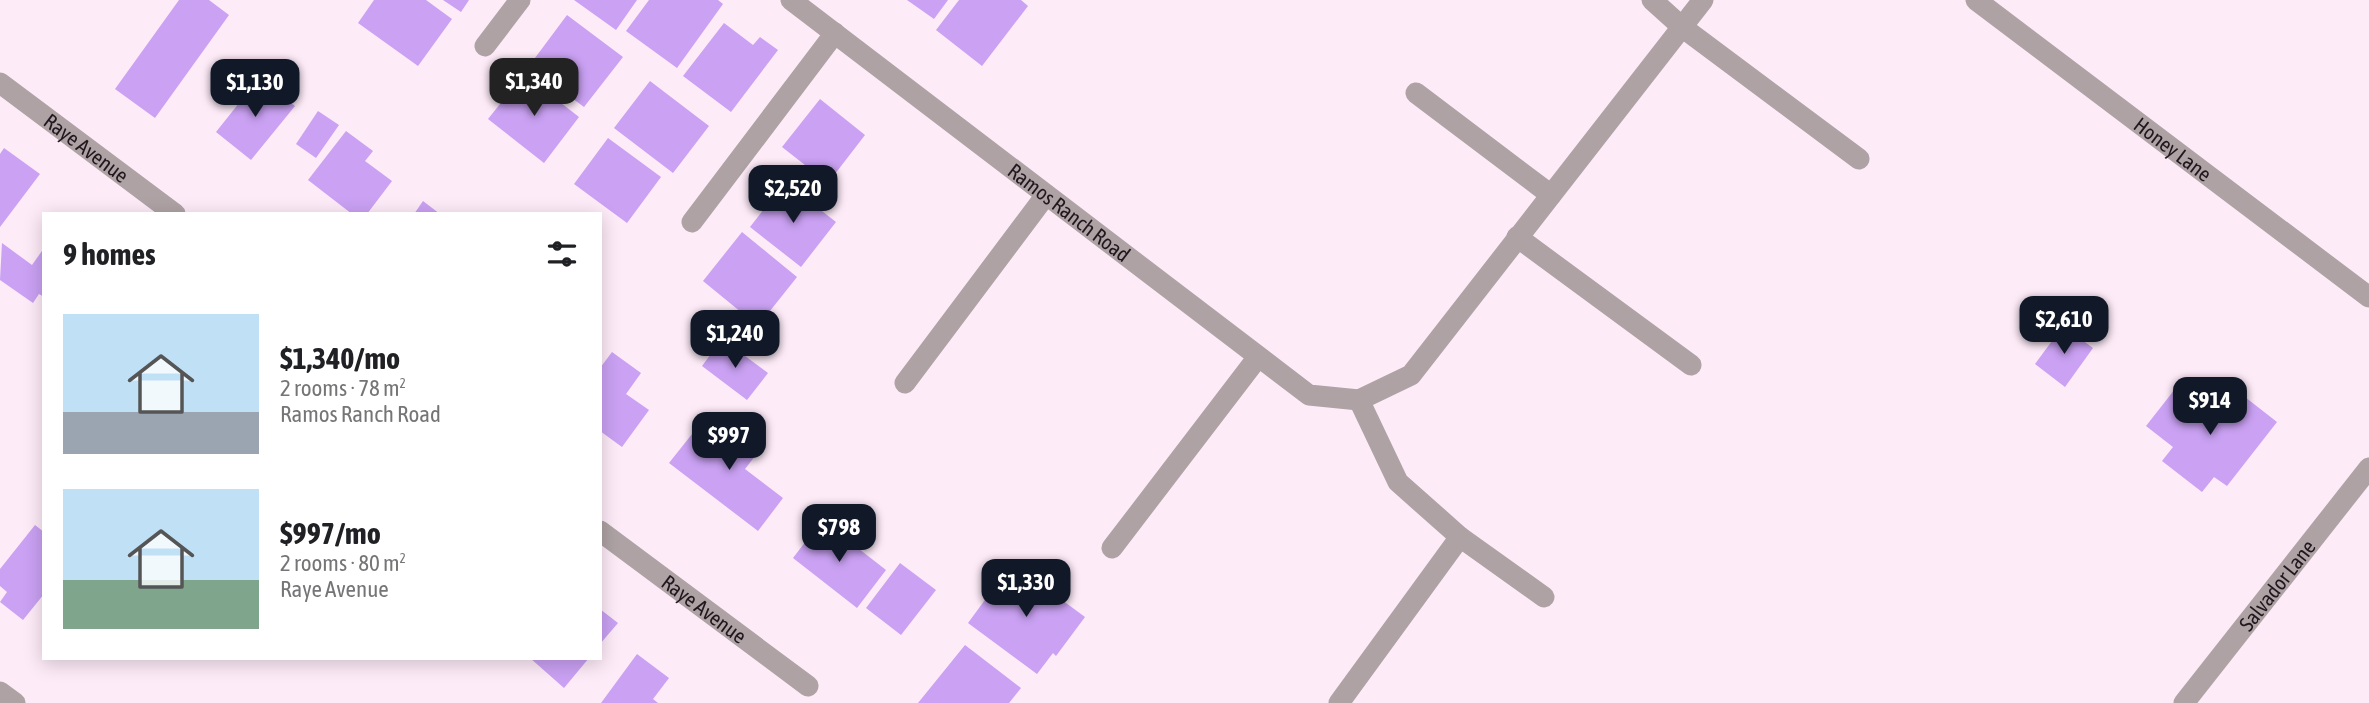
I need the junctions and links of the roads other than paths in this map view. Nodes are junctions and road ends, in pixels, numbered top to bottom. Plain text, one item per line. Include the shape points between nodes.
1 (520, 0) edge
2 (791, 0) edge
3 (1652, 0) edge
4 (1703, 0) edge
5 (1976, 0) edge
6 (1682, 27) junction
7 (835, 33) junction
8 (485, 46) dead end
9 (0, 83) edge
10 (1416, 93) dead end
11 (1859, 159) dead end
12 (1046, 195) junction
13 (1551, 195) junction
14 (172, 212) edge
15 (692, 222) dead end
16 (1517, 237) junction
17 (2369, 297) edge
18 (1258, 357) junction
19 (1691, 365) dead end
20 (905, 383) dead end
21 (1359, 400) junction
22 (2369, 468) edge
23 (602, 532) edge
24 (1460, 537) junction
25 (1112, 548) dead end
26 (1544, 597) dead end
27 (808, 686) dead end
28 (0, 692) edge
29 (15, 703) edge
30 (1339, 703) edge
31 (2185, 703) edge

1 - 8 street
2 - 7 street, Ramos Ranch Road
3 - 6 street
4 - 6 street
5 - 17 street, Honey Lane
6 - 11 street
6 - 13 street
7 - 12 street, Ramos Ranch Road
7 - 15 street
9 - 14 street, Raye Avenue
10 - 13 street
12 - 18 street, Ramos Ranch Road
12 - 20 street
13 - 16 street
16 - 19 street
16 - 21 street via 1411,375
18 - 21 street, Ramos Ranch Road via 1309,395
18 - 25 street
21 - 24 street via 1398,482
22 - 31 street, Salvador Lane
23 - 27 street, Raye Avenue
24 - 26 street
24 - 30 street
28 - 29 street

